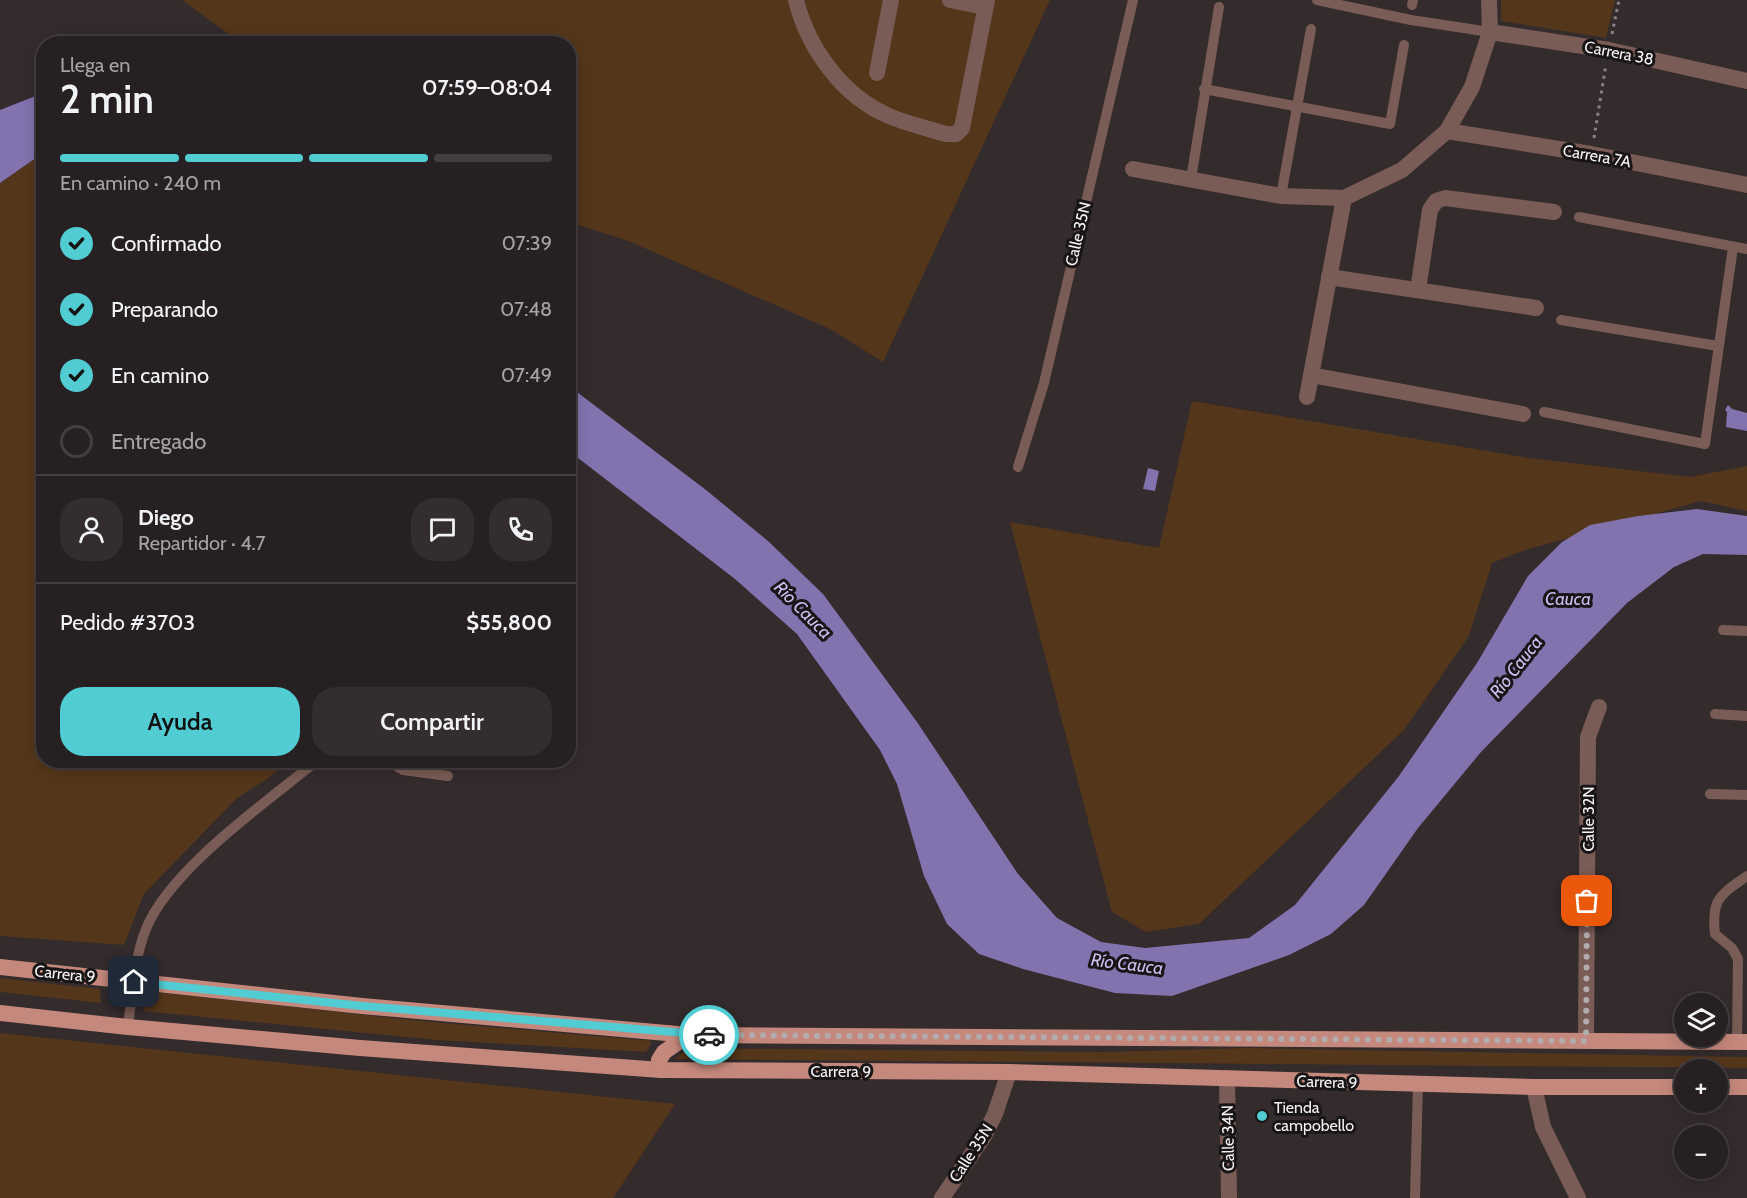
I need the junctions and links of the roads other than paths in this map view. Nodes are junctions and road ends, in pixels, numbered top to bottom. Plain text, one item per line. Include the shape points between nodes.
1 (796, 0) edge
2 (891, 0) edge
3 (950, 0) edge
4 (1133, 0) edge
5 (1317, 0) edge
6 (1489, 0) edge
7 (986, 4) edge
8 (1219, 7) dead end
9 (1311, 28) dead end
10 (1490, 32) junction
11 (1404, 45) dead end
12 (877, 73) dead end
13 (1747, 81) edge
14 (1204, 89) junction
15 (1296, 106) junction
16 (1447, 131) junction
17 (1133, 169) dead end
18 (1191, 179) junction
19 (1747, 185) edge
20 (1281, 196) junction
21 (1344, 198) junction
22 (1554, 212) dead end
23 (1579, 217) dead end
24 (1733, 247) junction
25 (1747, 249) edge
26 (1329, 277) junction
27 (1418, 290) junction
28 (1536, 308) dead end
29 (1561, 320) dead end
30 (1718, 346) junction
31 (1311, 375) junction
32 (1307, 397) dead end
33 (1544, 412) dead end
34 (1523, 414) dead end
35 (1018, 466) dead end
36 (1723, 630) dead end
37 (1747, 631) edge
38 (1599, 707) dead end
39 (1715, 714) dead end
40 (1747, 716) edge
41 (308, 768) edge
42 (400, 768) edge
43 (448, 776) dead end
44 (1710, 794) dead end
45 (1747, 795) edge
46 (1747, 876) edge
47 (1742, 959) edge
48 (0, 967) edge
49 (134, 982) junction
50 (0, 1013) edge
51 (128, 1027) junction
52 (689, 1035) junction
53 (1586, 1041) junction
54 (1742, 1042) edge
55 (661, 1070) junction
56 (1009, 1072) junction
57 (1227, 1078) junction
58 (1418, 1084) junction
59 (1534, 1087) junction
60 (1674, 1087) edge
61 (1728, 1087) edge
62 (1747, 1087) edge
63 (942, 1198) edge
64 (1229, 1198) edge
65 (1415, 1198) edge
66 (1578, 1198) edge

1 - 7 street via 805,30 832,73 852,91 888,116 946,134 956,134 962,128
2 - 12 street
3 - 7 street
4 - 35 lane, Calle 35N via 1044,383
5 - 10 lane
6 - 10 street
8 - 14 lane
9 - 15 lane
10 - 13 street, Carrera 38 via 1609,50
10 - 16 street via 1472,87
11 - 15 lane via 1390,124
14 - 15 lane
14 - 18 lane
15 - 20 lane
16 - 19 street, Carrera 7A
16 - 21 street via 1402,170
17 - 18 street
18 - 20 street
20 - 21 street
21 - 26 street
22 - 27 street via 1445,198 1436,201 1430,210
23 - 24 lane
24 - 25 lane
24 - 30 lane
26 - 27 street
26 - 31 street
27 - 28 street
29 - 30 lane
30 - 33 lane via 1705,444
31 - 32 street
31 - 34 street
36 - 37 lane
38 - 53 street, Calle 32N via 1588,737
39 - 40 lane
41 - 49 lane via 229,834 169,891 146,929
42 - 43 lane
44 - 45 lane
46 - 47 lane via 1718,897 1713,915 1715,934
47 - 54 lane
48 - 49 main road, Carrera 9
49 - 51 lane
49 - 52 main road, Carrera 9
50 - 51 main road, Carrera 9
51 - 55 main road, Carrera 9
52 - 53 main road, Carrera 9
52 - 55 main road via 664,1052 659,1060
53 - 54 main road, Carrera 9
55 - 56 main road, Carrera 9
56 - 57 main road, Carrera 9
56 - 63 street, Calle 35N via 984,1136
57 - 58 main road, Carrera 9
57 - 64 street, Calle 34N
58 - 59 main road, Carrera 9
58 - 65 lane
59 - 60 main road, Carrera 9
59 - 66 street via 1544,1127
61 - 62 main road

